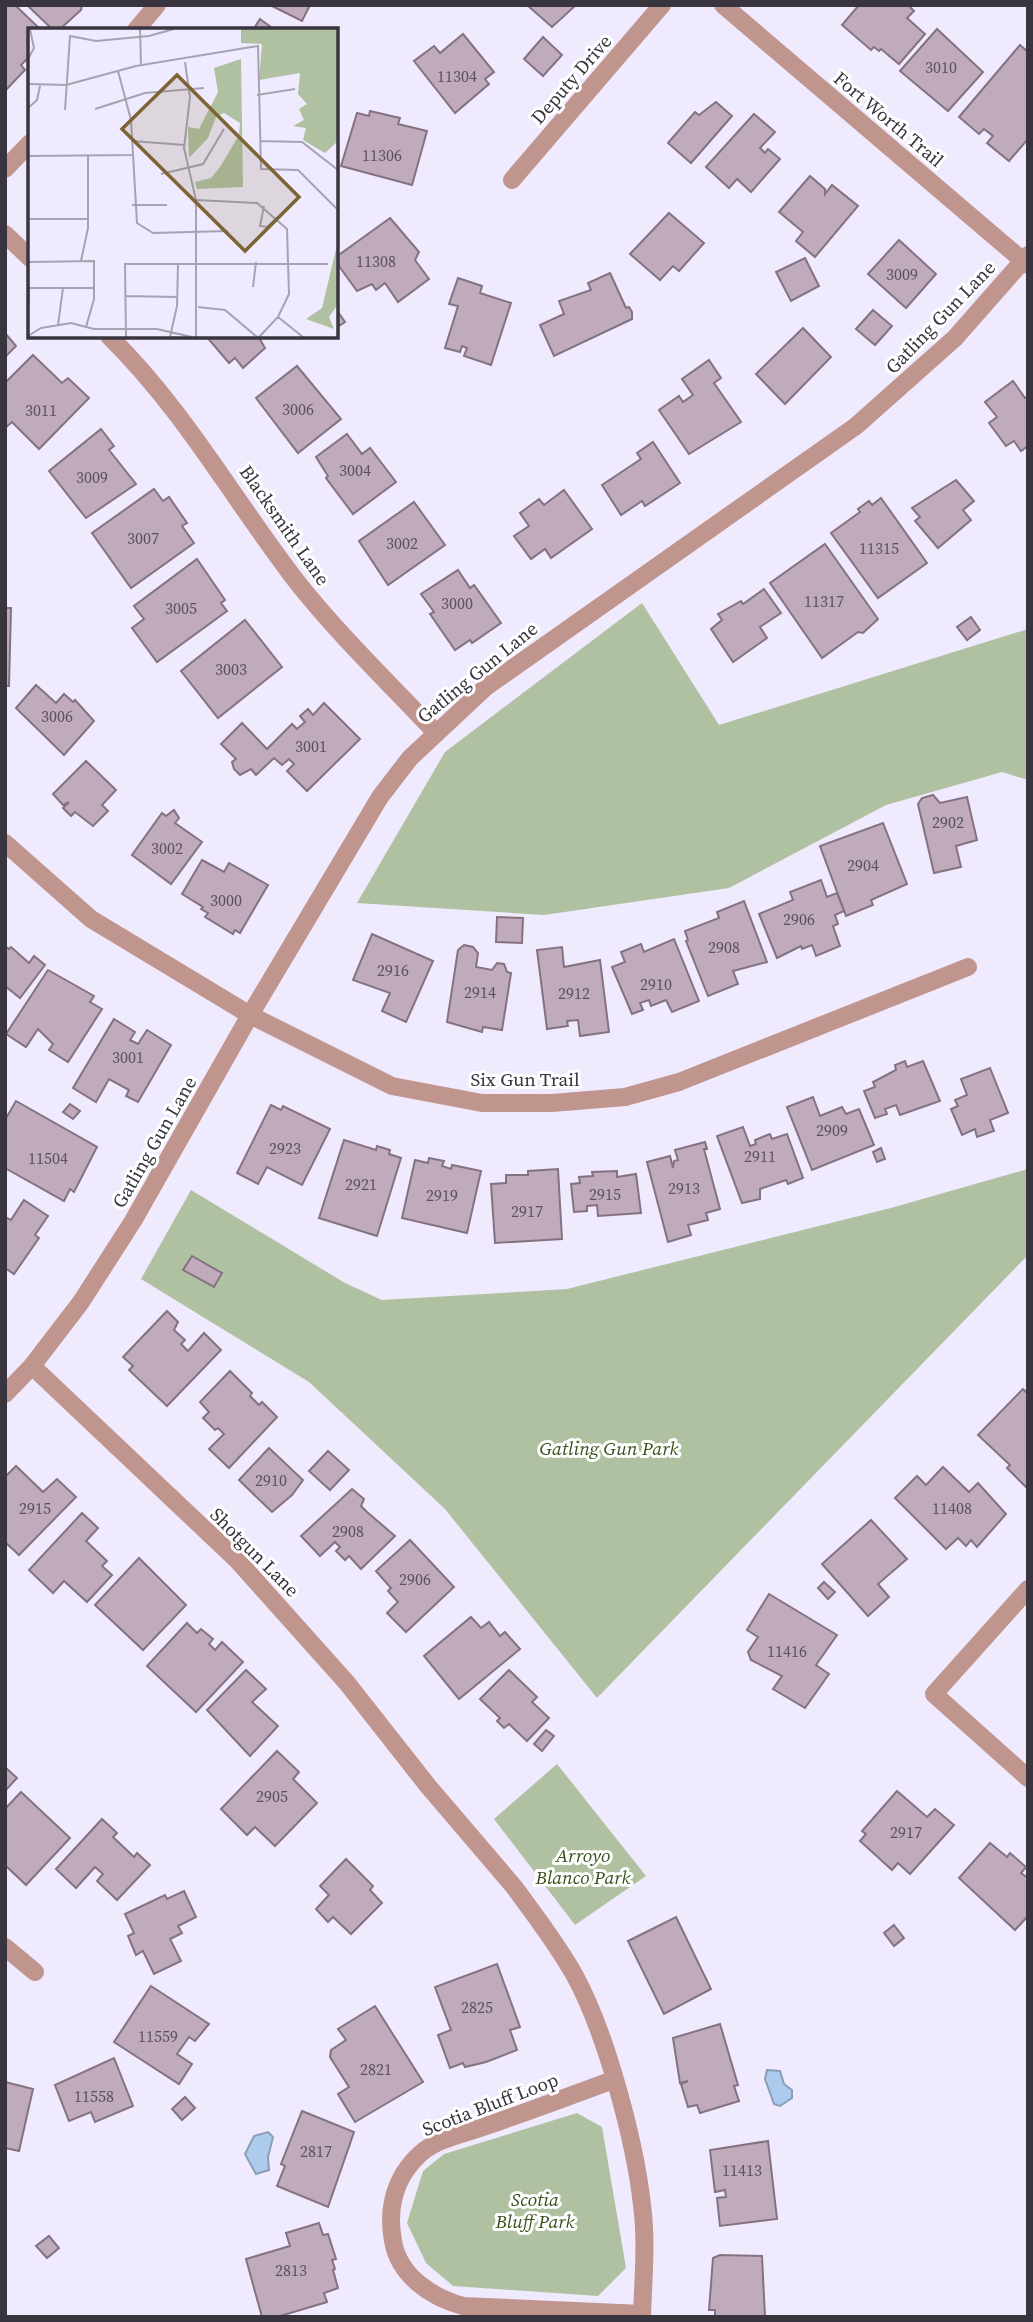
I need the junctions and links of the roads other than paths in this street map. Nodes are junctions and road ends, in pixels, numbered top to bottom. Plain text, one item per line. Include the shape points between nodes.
1 (157, 5) edge
2 (662, 5) edge
3 (723, 5) edge
4 (138, 28) edge
5 (28, 145) edge
6 (5, 169) edge
7 (512, 180) dead end
8 (5, 234) edge
9 (28, 256) edge
10 (1026, 260) edge
11 (111, 338) edge
12 (435, 732) junction
13 (5, 844) edge
14 (968, 967) dead end
15 (250, 1015) junction
16 (32, 1366) junction
17 (5, 1394) edge
18 (1028, 1588) edge
19 (1028, 1778) edge
20 (5, 1947) edge
21 (35, 1972) dead end
22 (613, 2080) junction
23 (642, 2315) edge

1 - 4 street
2 - 7 street, Deputy Drive
3 - 10 street, Fort Worth Trail
5 - 6 street
8 - 9 street
10 - 12 street, Gatling Gun Lane via 955,338 856,426 556,635
11 - 12 street, Blacksmith Lane via 195,434 297,581
12 - 15 street, Gatling Gun Lane via 380,797
13 - 15 street, Six Gun Trail via 91,919
14 - 15 street, Six Gun Trail via 679,1082 625,1097 552,1103 482,1103 392,1086
15 - 16 street, Gatling Gun Lane via 133,1221 81,1302
16 - 17 street, Gatling Gun Lane
16 - 22 street, Shotgun Lane via 237,1560 347,1683 515,1888 576,1978
18 - 19 street via 934,1694
20 - 21 street
22 - 23 street, Shotgun Lane via 633,2148 642,2206
22 - 23 street, Scotia Bluff Loop via 432,2146 404,2172 393,2195 390,2220 405,2269 443,2300 463,2306

